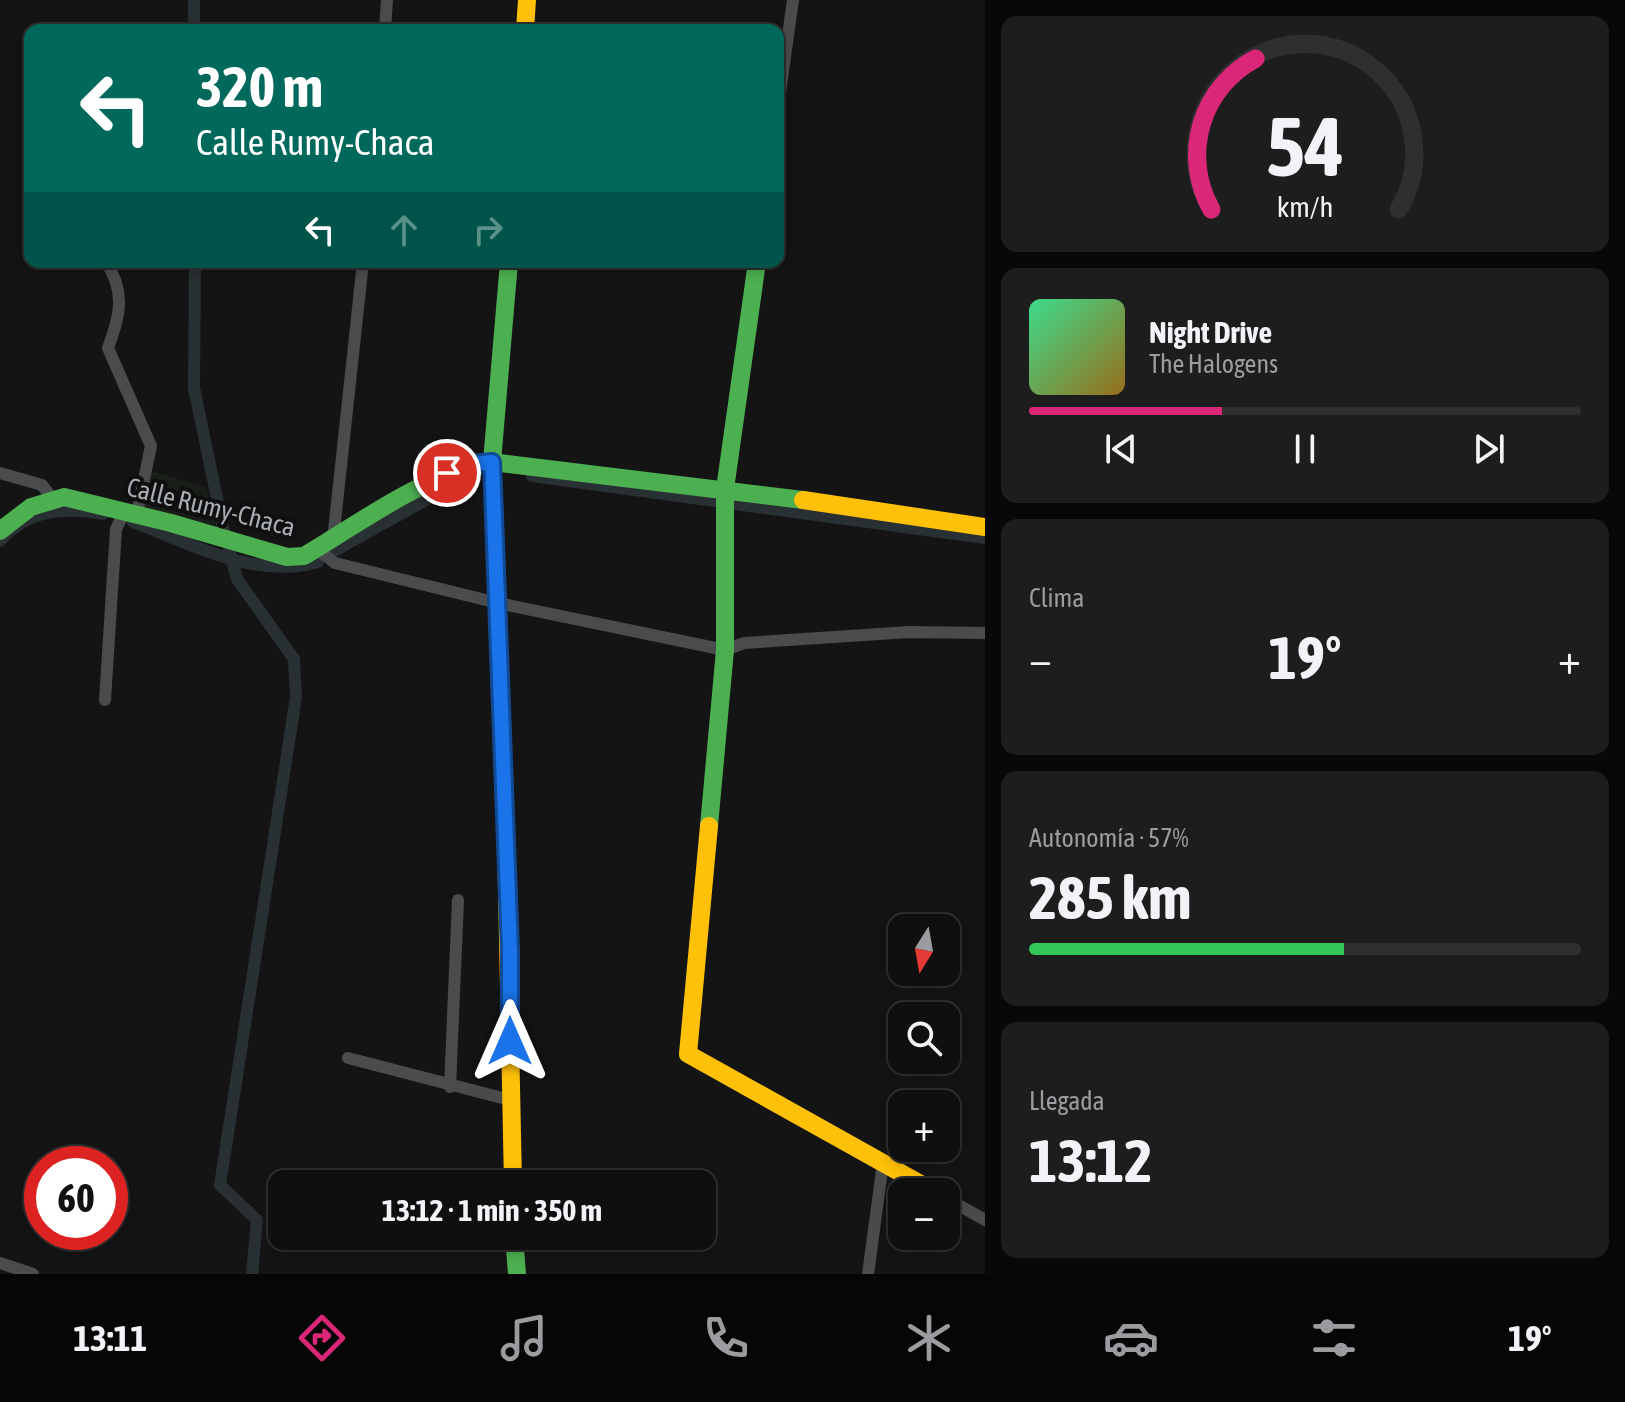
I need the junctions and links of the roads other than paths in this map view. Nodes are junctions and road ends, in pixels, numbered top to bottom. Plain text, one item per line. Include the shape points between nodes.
1 (387, 0) edge
2 (527, 0) edge
3 (793, 0) edge
4 (385, 24) edge
5 (525, 24) edge
6 (784, 64) edge
7 (110, 268) edge
8 (362, 268) edge
9 (508, 268) edge
10 (756, 268) edge
11 (492, 462) junction
12 (0, 473) edge
13 (725, 489) junction
14 (52, 498) junction
15 (131, 512) junction
16 (985, 527) edge
17 (0, 531) edge
18 (325, 545) junction
19 (498, 603) junction
20 (985, 633) edge
21 (725, 650) junction
22 (105, 700) dead end
23 (458, 900) dead end
24 (348, 1058) dead end
25 (450, 1087) junction
26 (510, 1100) junction
27 (883, 1163) junction
28 (512, 1170) edge
29 (910, 1178) edge
30 (960, 1206) edge
31 (985, 1220) edge
32 (515, 1250) edge
33 (0, 1263) edge
34 (33, 1274) edge
35 (517, 1274) edge
36 (868, 1274) edge

1 - 4 street
2 - 5 street
3 - 6 street
7 - 15 street via 117,278 121,312 108,348 151,446
8 - 18 street
9 - 11 street
10 - 13 street
11 - 13 street, Calle Rumy-Chaca
11 - 18 street, Calle Rumy-Chaca via 463,465 431,480
11 - 19 street
12 - 14 street via 42,485
13 - 16 street, Calle Rumy-Chaca
13 - 21 street
14 - 15 street, Calle Rumy-Chaca
14 - 17 street via 13,518
15 - 18 street, Calle Rumy-Chaca via 287,557 304,556
15 - 22 street via 116,529
18 - 19 street via 335,563
19 - 21 street
19 - 26 street
20 - 21 street via 909,632 744,643
21 - 27 street via 688,1054
23 - 25 street
24 - 25 street
25 - 26 street
26 - 28 street
27 - 29 street
27 - 36 street
30 - 31 street
32 - 35 street
33 - 34 street

